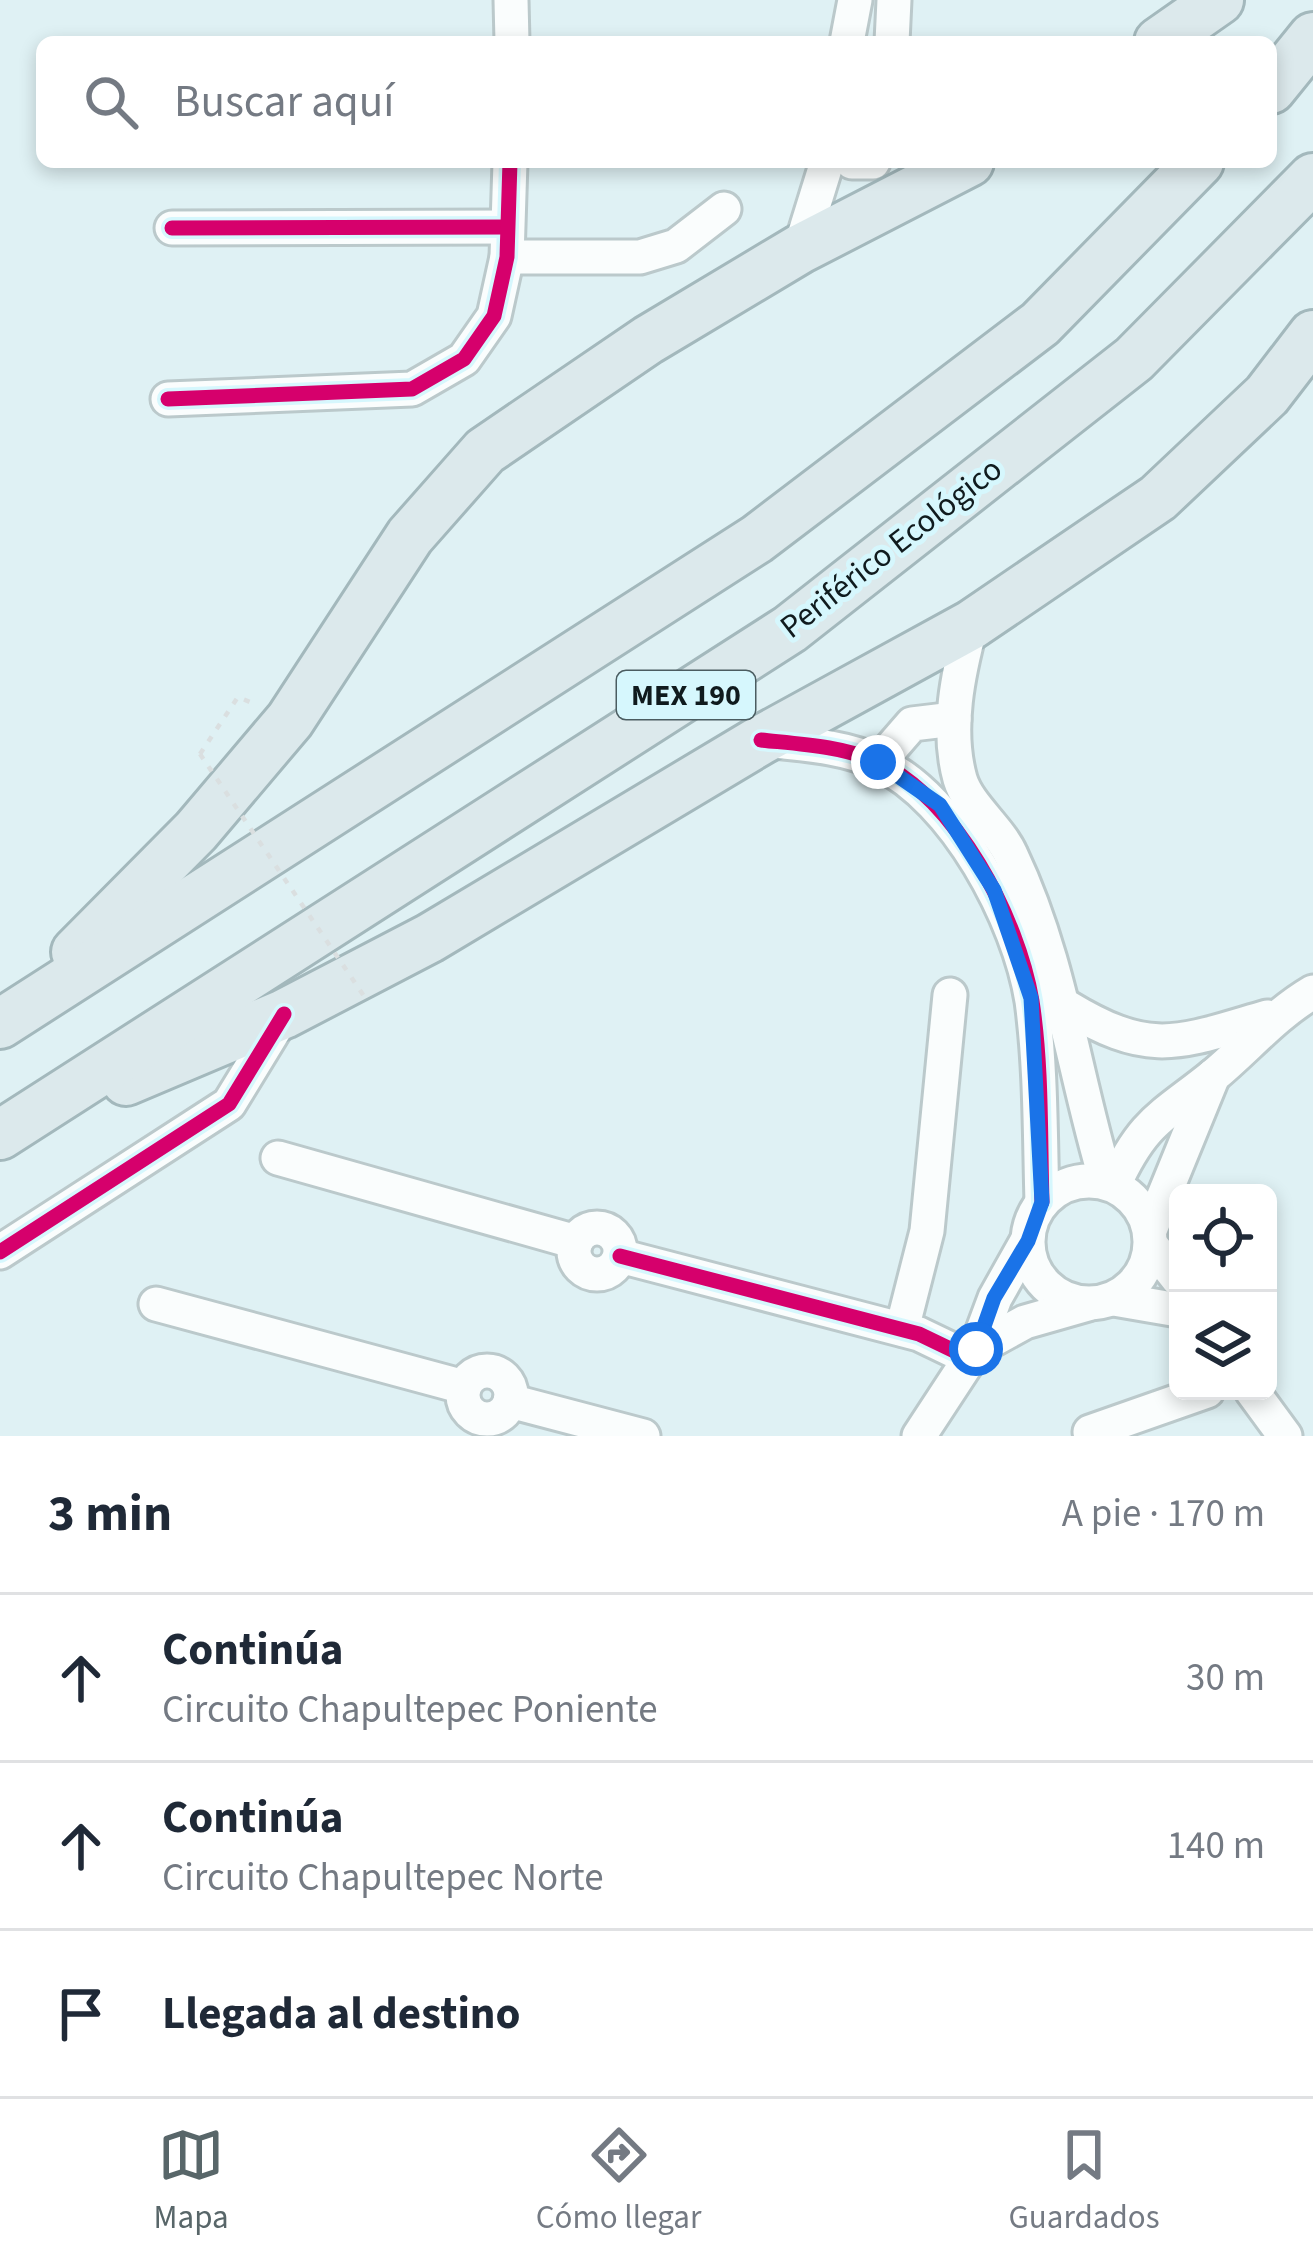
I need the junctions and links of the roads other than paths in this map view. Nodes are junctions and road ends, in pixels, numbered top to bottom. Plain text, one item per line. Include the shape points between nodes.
1 (511, 0) edge
2 (855, 0) edge
3 (894, 0) edge
4 (1220, 0) edge
5 (512, 36) edge
6 (849, 36) edge
7 (892, 36) edge
8 (1168, 36) edge
9 (1313, 37) edge
10 (1277, 81) edge
11 (509, 168) edge
12 (825, 168) edge
13 (957, 168) edge
14 (1193, 168) edge
15 (1313, 178) edge
16 (724, 209) dead end
17 (172, 228) dead end
18 (507, 242) junction
19 (800, 249) junction
20 (1313, 335) edge
21 (168, 398) dead end
22 (971, 625) junction
23 (954, 719) junction
24 (761, 740) junction
25 (878, 762) junction
26 (1313, 992) edge
27 (950, 995) dead end
28 (1067, 1006) junction
29 (284, 1014) junction
30 (1275, 1015) junction
31 (5, 1021) edge
32 (1214, 1075) junction
33 (0, 1135) edge
34 (278, 1158) dead end
35 (1110, 1182) junction
36 (1042, 1202) junction
37 (1151, 1238) junction
38 (1028, 1241) junction
39 (0, 1252) edge
40 (1169, 1265) edge
41 (1101, 1302) junction
42 (156, 1304) dead end
43 (1169, 1307) edge
44 (902, 1329) junction
45 (974, 1354) junction
46 (1181, 1400) edge
47 (1259, 1400) edge
48 (1090, 1432) dead end
49 (643, 1436) edge
50 (919, 1436) edge
51 (1285, 1436) edge

1 - 5 street
2 - 6 street
3 - 7 street
4 - 8 highway
9 - 10 highway
11 - 18 street
12 - 19 street
13 - 19 highway
14 - 31 highway, MEX 190 via 1040,324 757,538
15 - 33 highway, Periférico Ecológico / MEX 190 via 1134,359 790,629
16 - 18 street via 676,246 640,257
17 - 18 street
18 - 21 street via 494,316 464,359 412,389
19 - 31 highway via 485,451 410,536 276,736 196,831
20 - 22 highway via 1267,395 1158,498
22 - 23 street
22 - 24 highway
23 - 25 street via 912,724
23 - 28 street via 961,782 1010,852
24 - 25 street
24 - 29 highway via 430,938
25 - 36 street via 940,805 994,890 1031,998
26 - 30 street
27 - 44 street via 927,1231
28 - 30 street via 1117,1035 1152,1043
28 - 35 street via 1088,1121
29 - 33 highway
29 - 39 street via 229,1104
30 - 32 street
32 - 35 street via 1157,1114
32 - 37 street
34 - 44 street via 576,1242 576,1261 590,1273 609,1271 620,1256
35 - 36 street via 1071,1182
35 - 37 street via 1139,1209
36 - 38 street
37 - 40 street
37 - 41 street via 1133,1287
38 - 41 street via 1045,1285 1064,1298
38 - 45 street via 994,1298
41 - 43 street
41 - 45 street via 1025,1322
42 - 49 street via 464,1387 465,1406 480,1418 499,1416 510,1401
44 - 45 street
45 - 50 street
46 - 48 street
47 - 51 street

